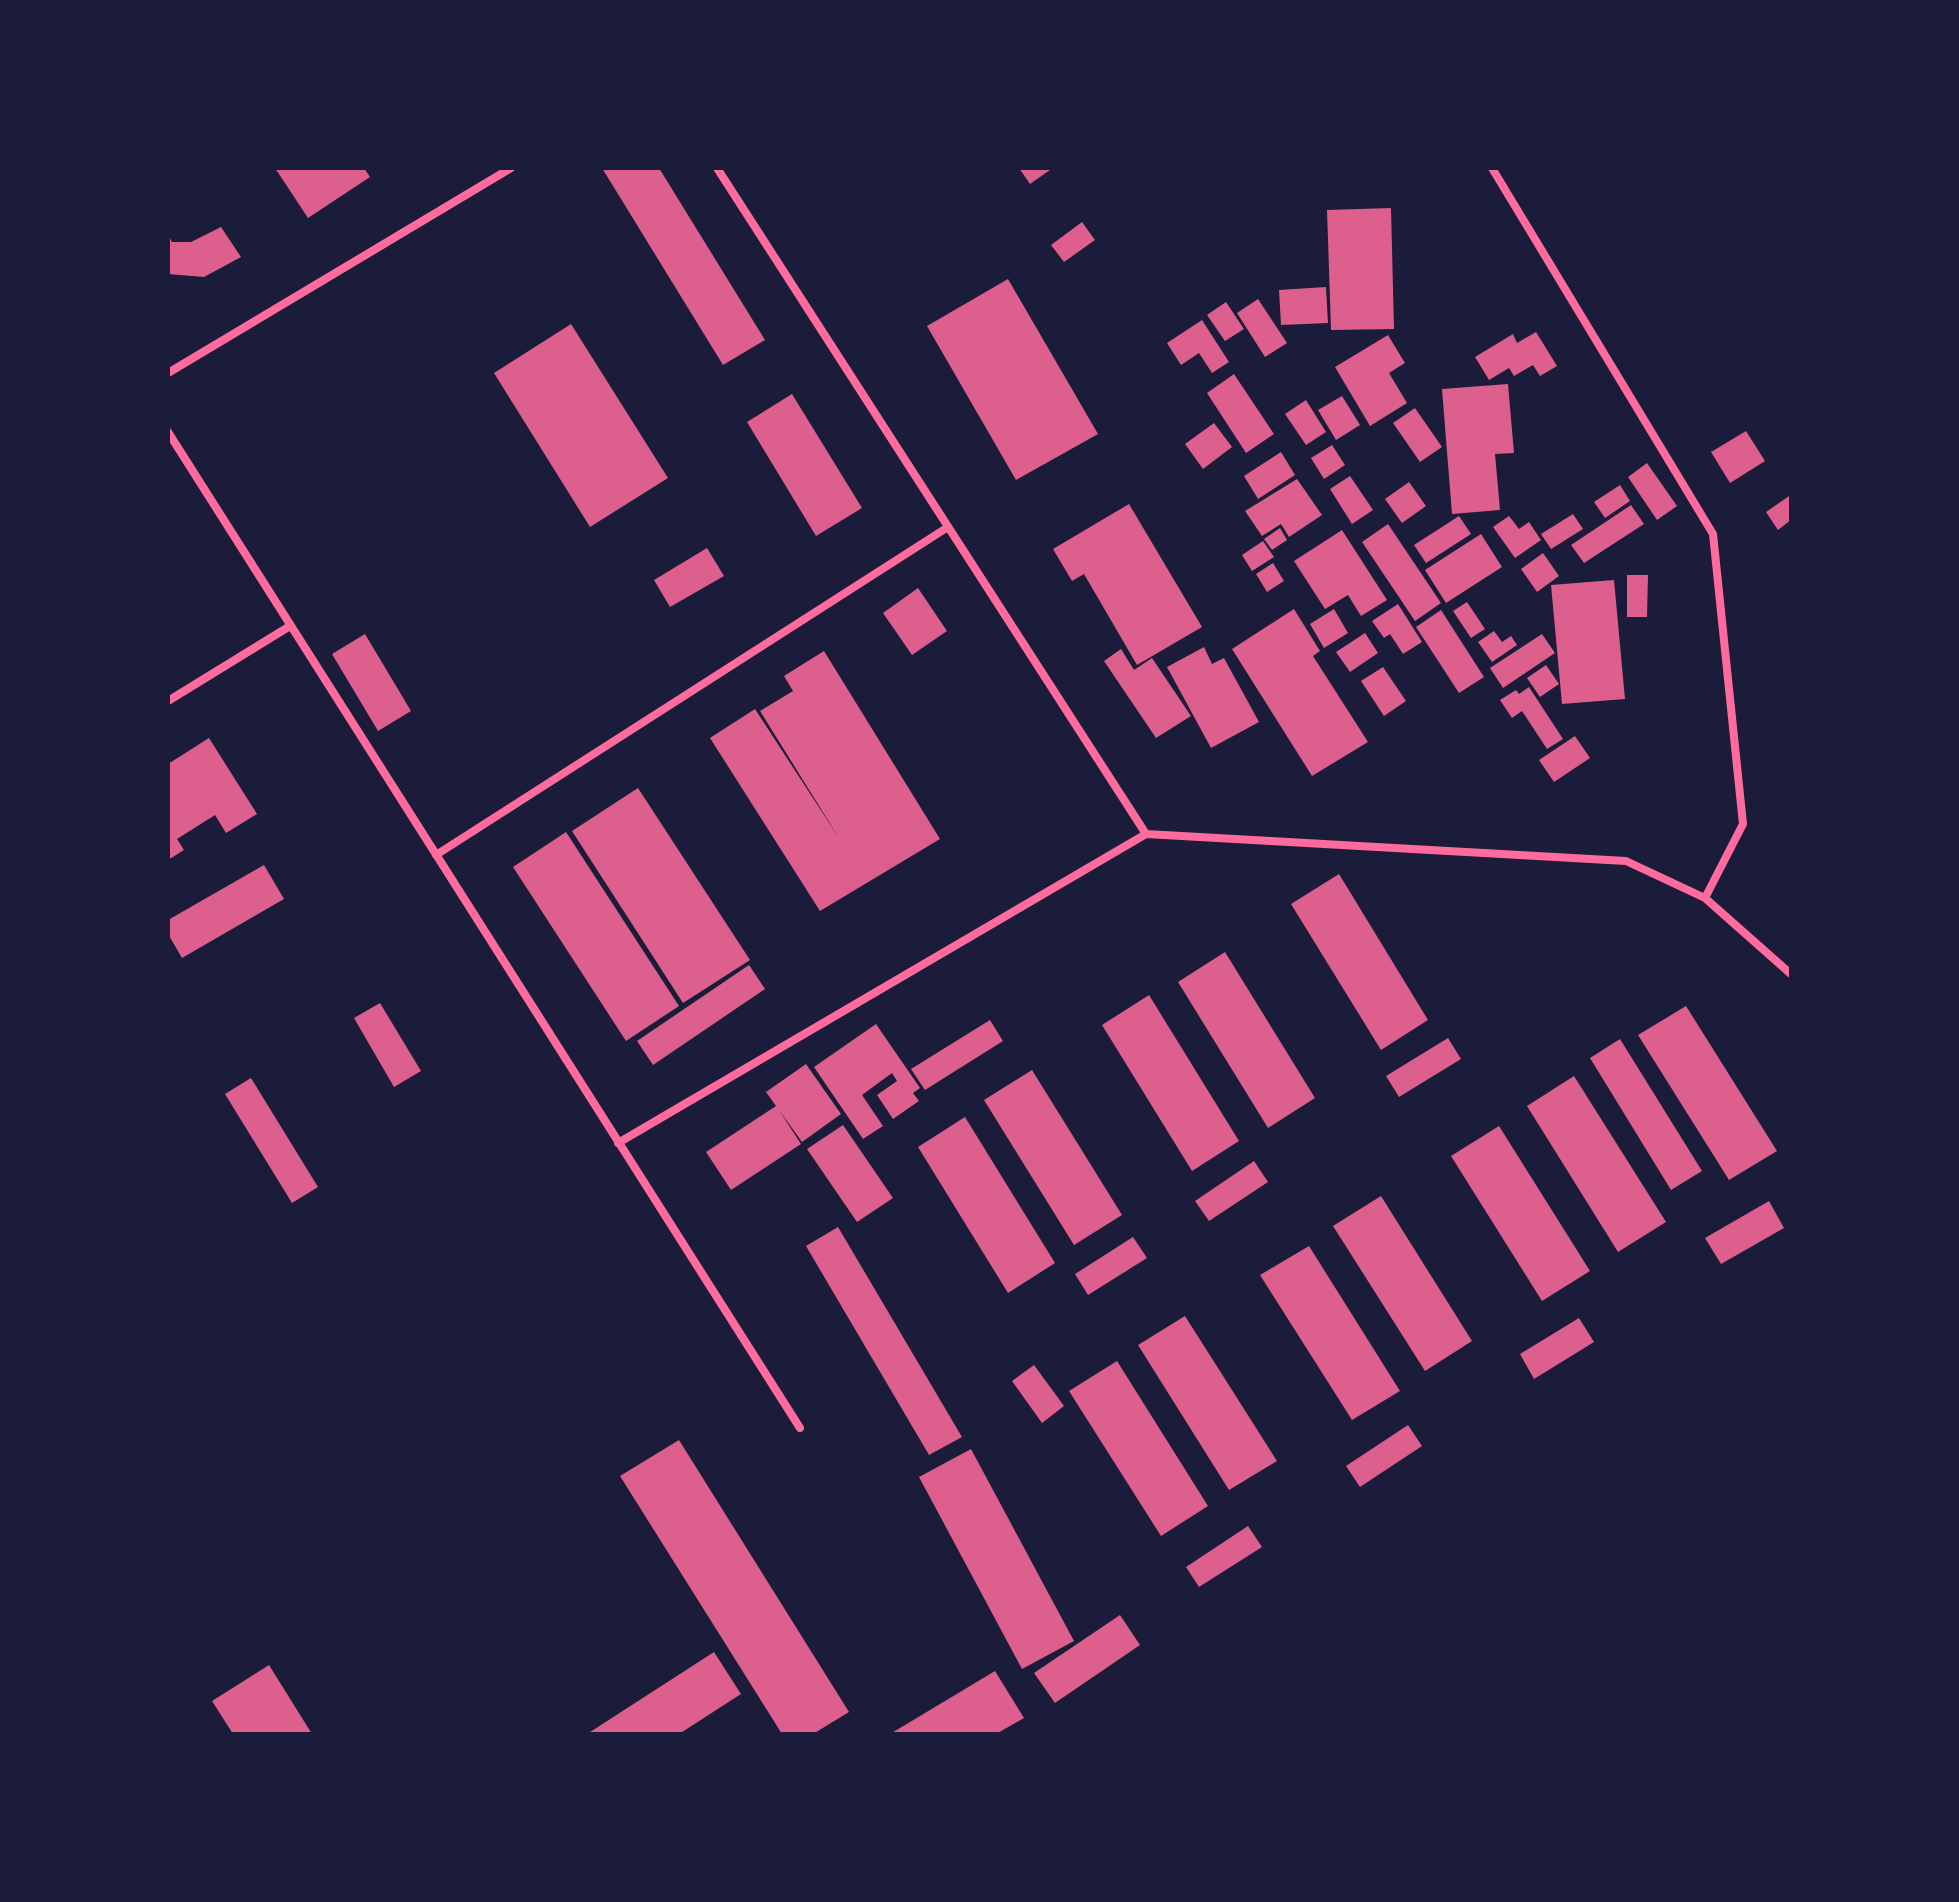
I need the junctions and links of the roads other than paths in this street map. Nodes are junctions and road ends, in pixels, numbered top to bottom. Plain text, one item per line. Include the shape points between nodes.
1 (510, 168) edge
2 (717, 168) edge
3 (1492, 168) edge
4 (168, 372) edge
5 (168, 432) edge
6 (948, 528) junction
7 (290, 626) junction
8 (168, 701) edge
9 (1146, 834) junction
10 (436, 855) junction
11 (1705, 898) junction
12 (1792, 975) edge
13 (618, 1143) junction
14 (800, 1428) dead end

1 - 4 lane
2 - 6 lane
3 - 11 lane via 1712,534 1743,824
5 - 7 lane
6 - 9 lane
6 - 10 lane
7 - 8 lane
7 - 10 lane
9 - 11 lane via 1626,861
9 - 13 lane
10 - 13 lane
11 - 12 lane
13 - 14 lane

